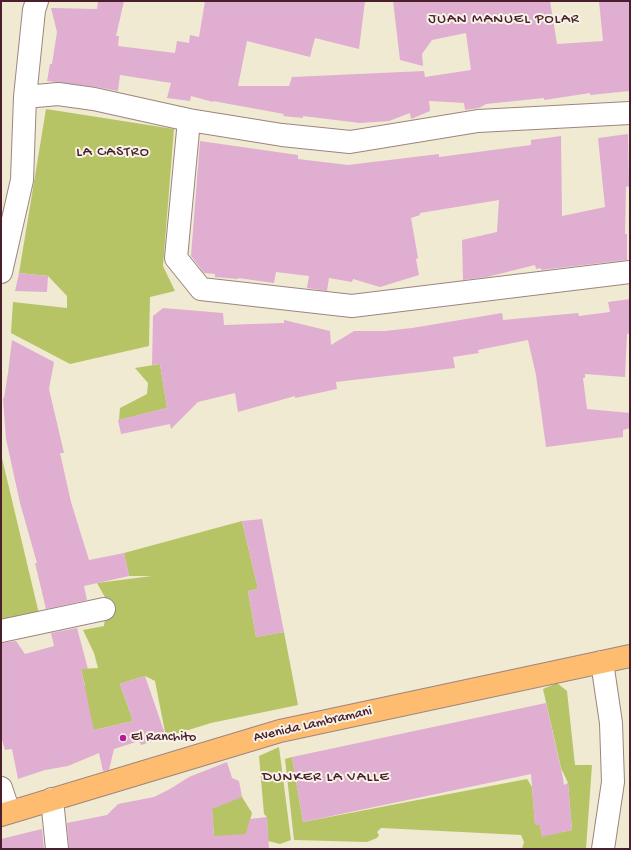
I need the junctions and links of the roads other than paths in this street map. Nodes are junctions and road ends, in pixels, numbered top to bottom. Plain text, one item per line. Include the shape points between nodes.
1 (37, 1) edge
2 (25, 96) junction
3 (630, 112) edge
4 (189, 120) junction
5 (1, 272) edge
6 (630, 272) edge
7 (104, 609) dead end
8 (1, 631) edge
9 (630, 656) edge
10 (602, 662) junction
11 (1, 788) edge
12 (52, 799) junction
13 (5, 813) edge
14 (57, 849) edge
15 (603, 849) edge

1 - 2 street
2 - 4 street via 58,94 94,99
2 - 5 street via 22,180
3 - 4 street via 478,121 350,142
4 - 6 street via 176,258 201,289 352,306
7 - 8 street
9 - 10 main road, Avenida Lambramani
10 - 12 main road, Avenida Lambramani via 280,731
10 - 15 street via 611,723 613,782
11 - 13 street
12 - 13 main road, Avenida Lambramani
12 - 14 street

